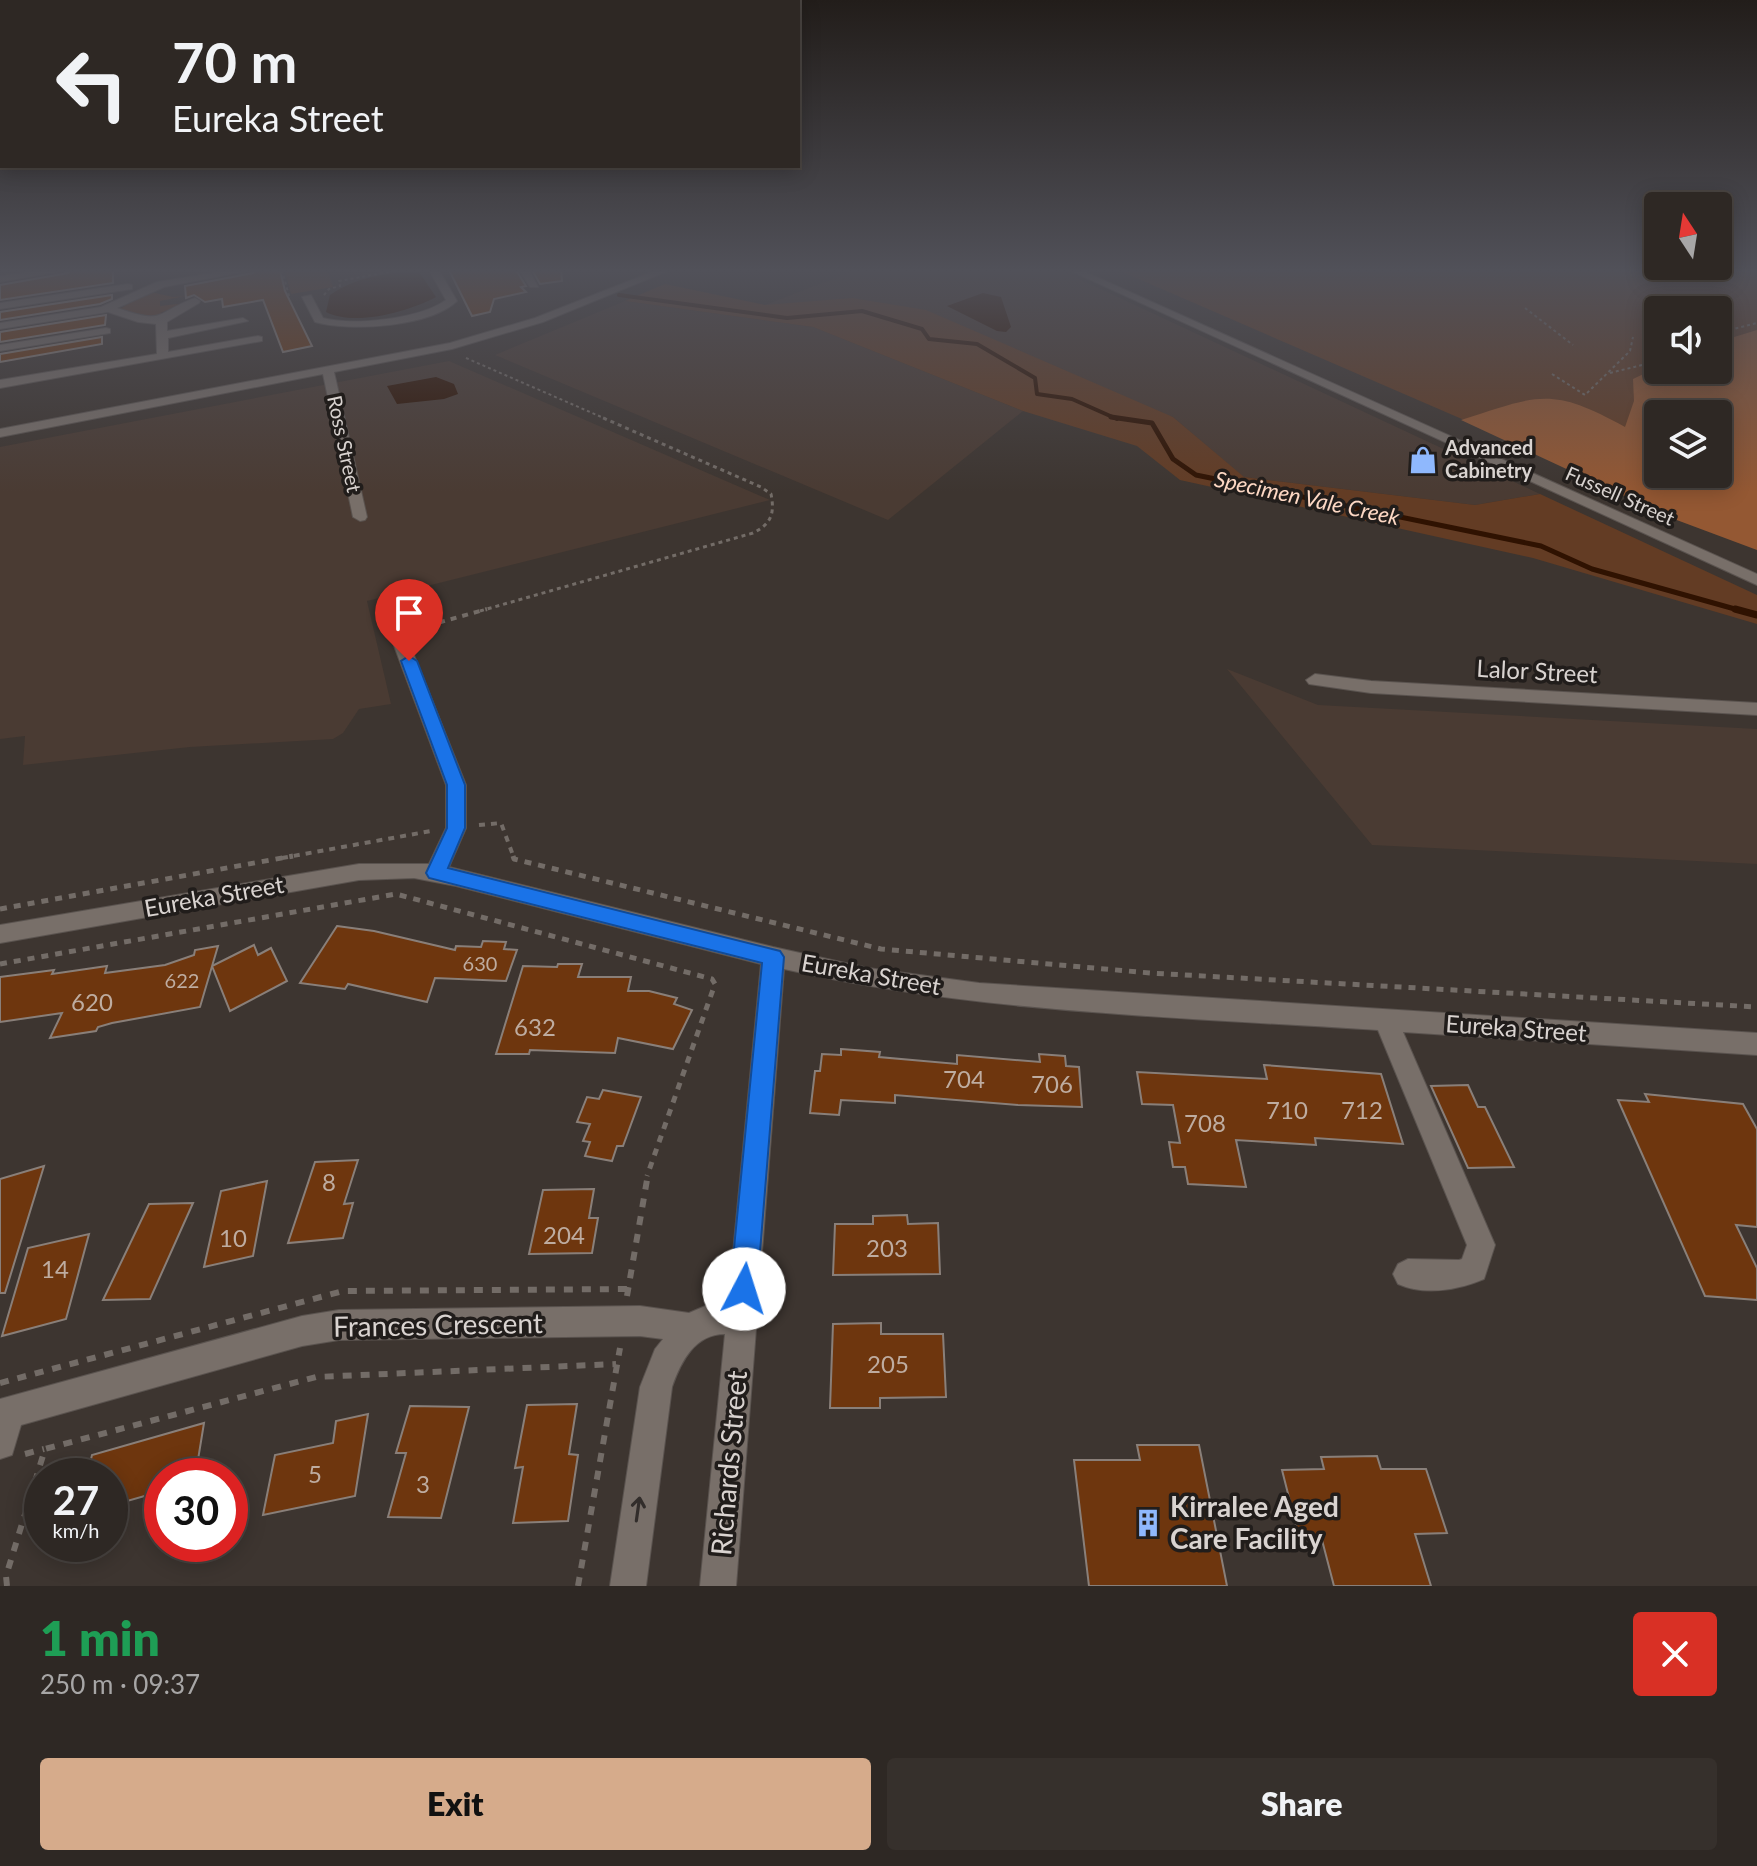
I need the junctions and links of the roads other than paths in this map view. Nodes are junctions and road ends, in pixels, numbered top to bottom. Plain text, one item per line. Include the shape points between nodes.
1 (25, 344) edge
2 (163, 344) edge
3 (230, 344) edge
4 (459, 344) edge
5 (1237, 344) edge
6 (0, 348) edge
7 (163, 356) junction
8 (328, 370) junction
9 (0, 384) edge
10 (0, 433) edge
11 (360, 517) dead end
12 (1757, 580) edge
13 (398, 635) road end
14 (1315, 680) dead end
15 (1757, 709) edge
16 (436, 873) junction
17 (0, 934) edge
18 (773, 957) junction
19 (1386, 1021) junction
20 (1757, 1044) edge
21 (1408, 1274) dead end
22 (741, 1319) junction
23 (690, 1328) junction
24 (3, 1403) edge
25 (0, 1443) edge
26 (628, 1586) edge
27 (718, 1586) edge

1 - 6 street
2 - 7 street
3 - 7 street
4 - 8 street
5 - 12 street, Fussell Street
7 - 9 street
8 - 10 street
8 - 11 street, Ross Street
13 - 16 street via 455,777 456,828
14 - 15 street, Lalor Street
16 - 17 street, Eureka Street via 359,872
16 - 18 street, Eureka Street
18 - 19 street, Eureka Street via 868,978 979,993
18 - 22 street, Richards Street
19 - 20 street, Eureka Street
19 - 21 street via 1481,1245 1474,1269 1459,1275
22 - 23 street, Frances Crescent via 710,1319
22 - 27 street, Richards Street
23 - 24 street, Frances Crescent via 653,1322 357,1323
26 -> 23 street via 656,1387 666,1360
24 - 25 street

